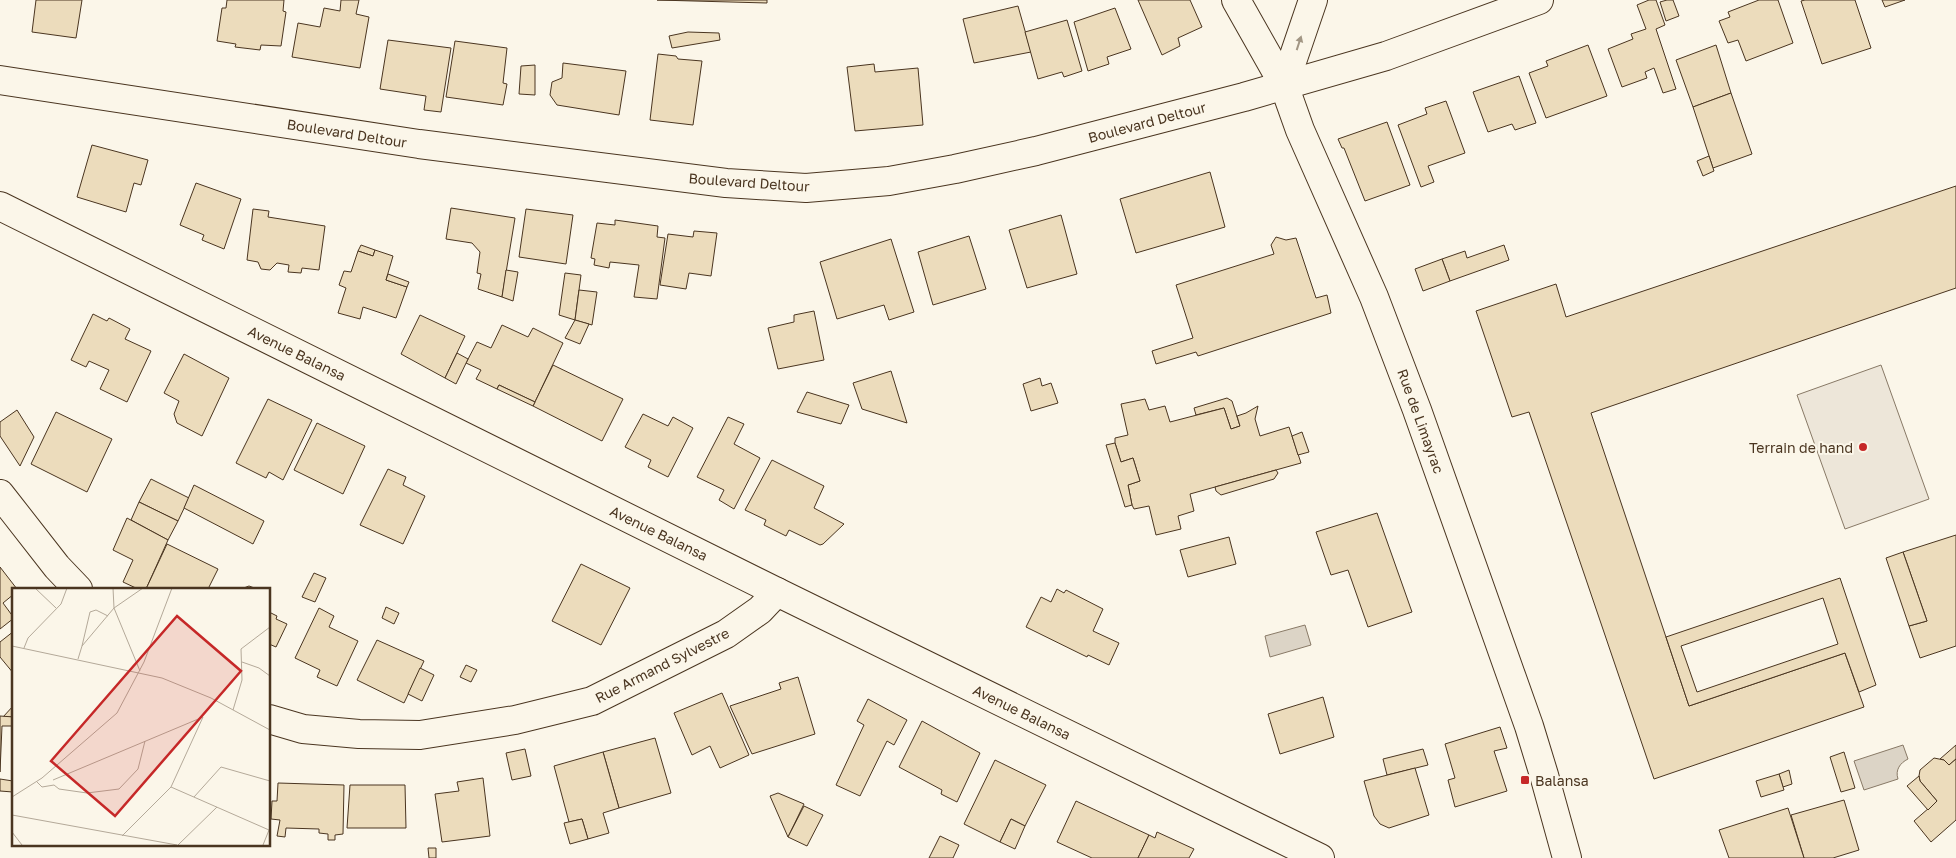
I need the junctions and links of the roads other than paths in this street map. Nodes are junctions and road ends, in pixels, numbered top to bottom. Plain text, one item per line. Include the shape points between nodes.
1 (1236, 0) edge
2 (1313, 0) edge
3 (1539, 0) edge
4 (0, 80) edge
5 (1284, 86) junction
6 (0, 206) edge
7 (0, 494) edge
8 (77, 588) edge
9 (777, 592) junction
10 (270, 718) edge
11 (1320, 858) edge
12 (1567, 858) edge

1 - 5 street, Rue de Limayrac
5 -> 2 street
3 - 5 street, Boulevard Deltour via 1386,56
4 - 5 street, Boulevard Deltour via 420,144 726,183 806,188 890,181 955,169
5 - 12 street, Rue de Limayrac via 1300,130 1374,297 1417,410 1529,726
6 - 9 street, Avenue Balansa
7 - 8 street via 56,567
9 - 10 street, Rue Armand Sylvestre via 760,610 726,634 600,697 515,720 420,735 303,729
9 - 11 street, Avenue Balansa

